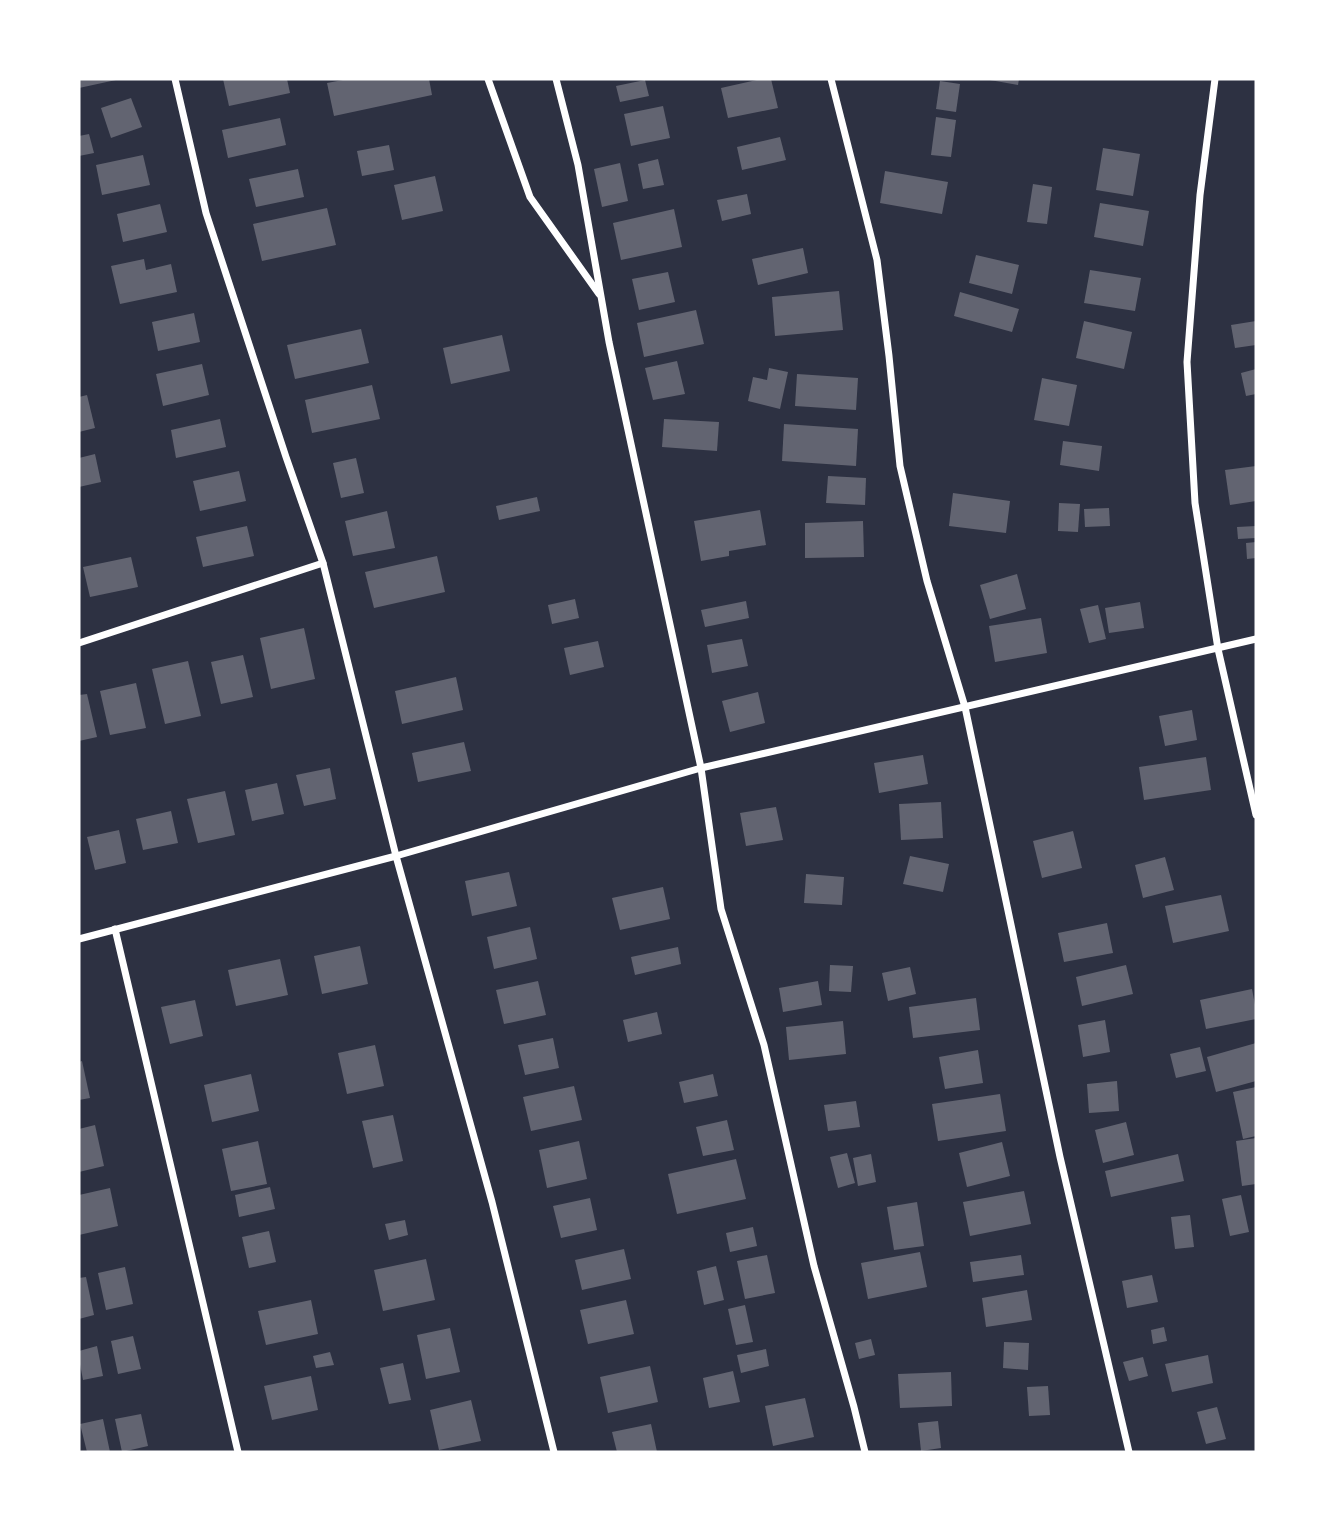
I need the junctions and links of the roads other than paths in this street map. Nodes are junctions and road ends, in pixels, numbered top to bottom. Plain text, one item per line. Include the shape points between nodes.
1 (175, 79) edge
2 (488, 79) edge
3 (556, 79) edge
4 (831, 79) edge
5 (1215, 79) edge
6 (601, 298) junction
7 (323, 563) junction
8 (1256, 639) edge
9 (79, 643) edge
10 (1218, 649) junction
11 (965, 707) junction
12 (701, 768) junction
13 (1256, 815) edge
14 (396, 856) junction
15 (115, 929) junction
16 (79, 939) edge
17 (238, 1452) edge
18 (554, 1452) edge
19 (865, 1452) edge
20 (1129, 1452) edge

1 - 7 street via 206,213
2 - 6 street via 530,197
3 - 6 street via 579,165
4 - 11 street via 877,260 900,466 927,581
5 - 10 street via 1200,195 1187,362 1195,503
6 - 12 street
7 - 9 street
7 - 14 street
8 - 10 street
10 - 11 street
10 - 13 street
11 - 12 street
11 - 20 street via 1060,1157
12 - 14 street
12 - 19 street via 721,909 764,1045 814,1266
14 - 15 street
14 - 18 street via 492,1202
15 - 16 street
15 - 17 street

